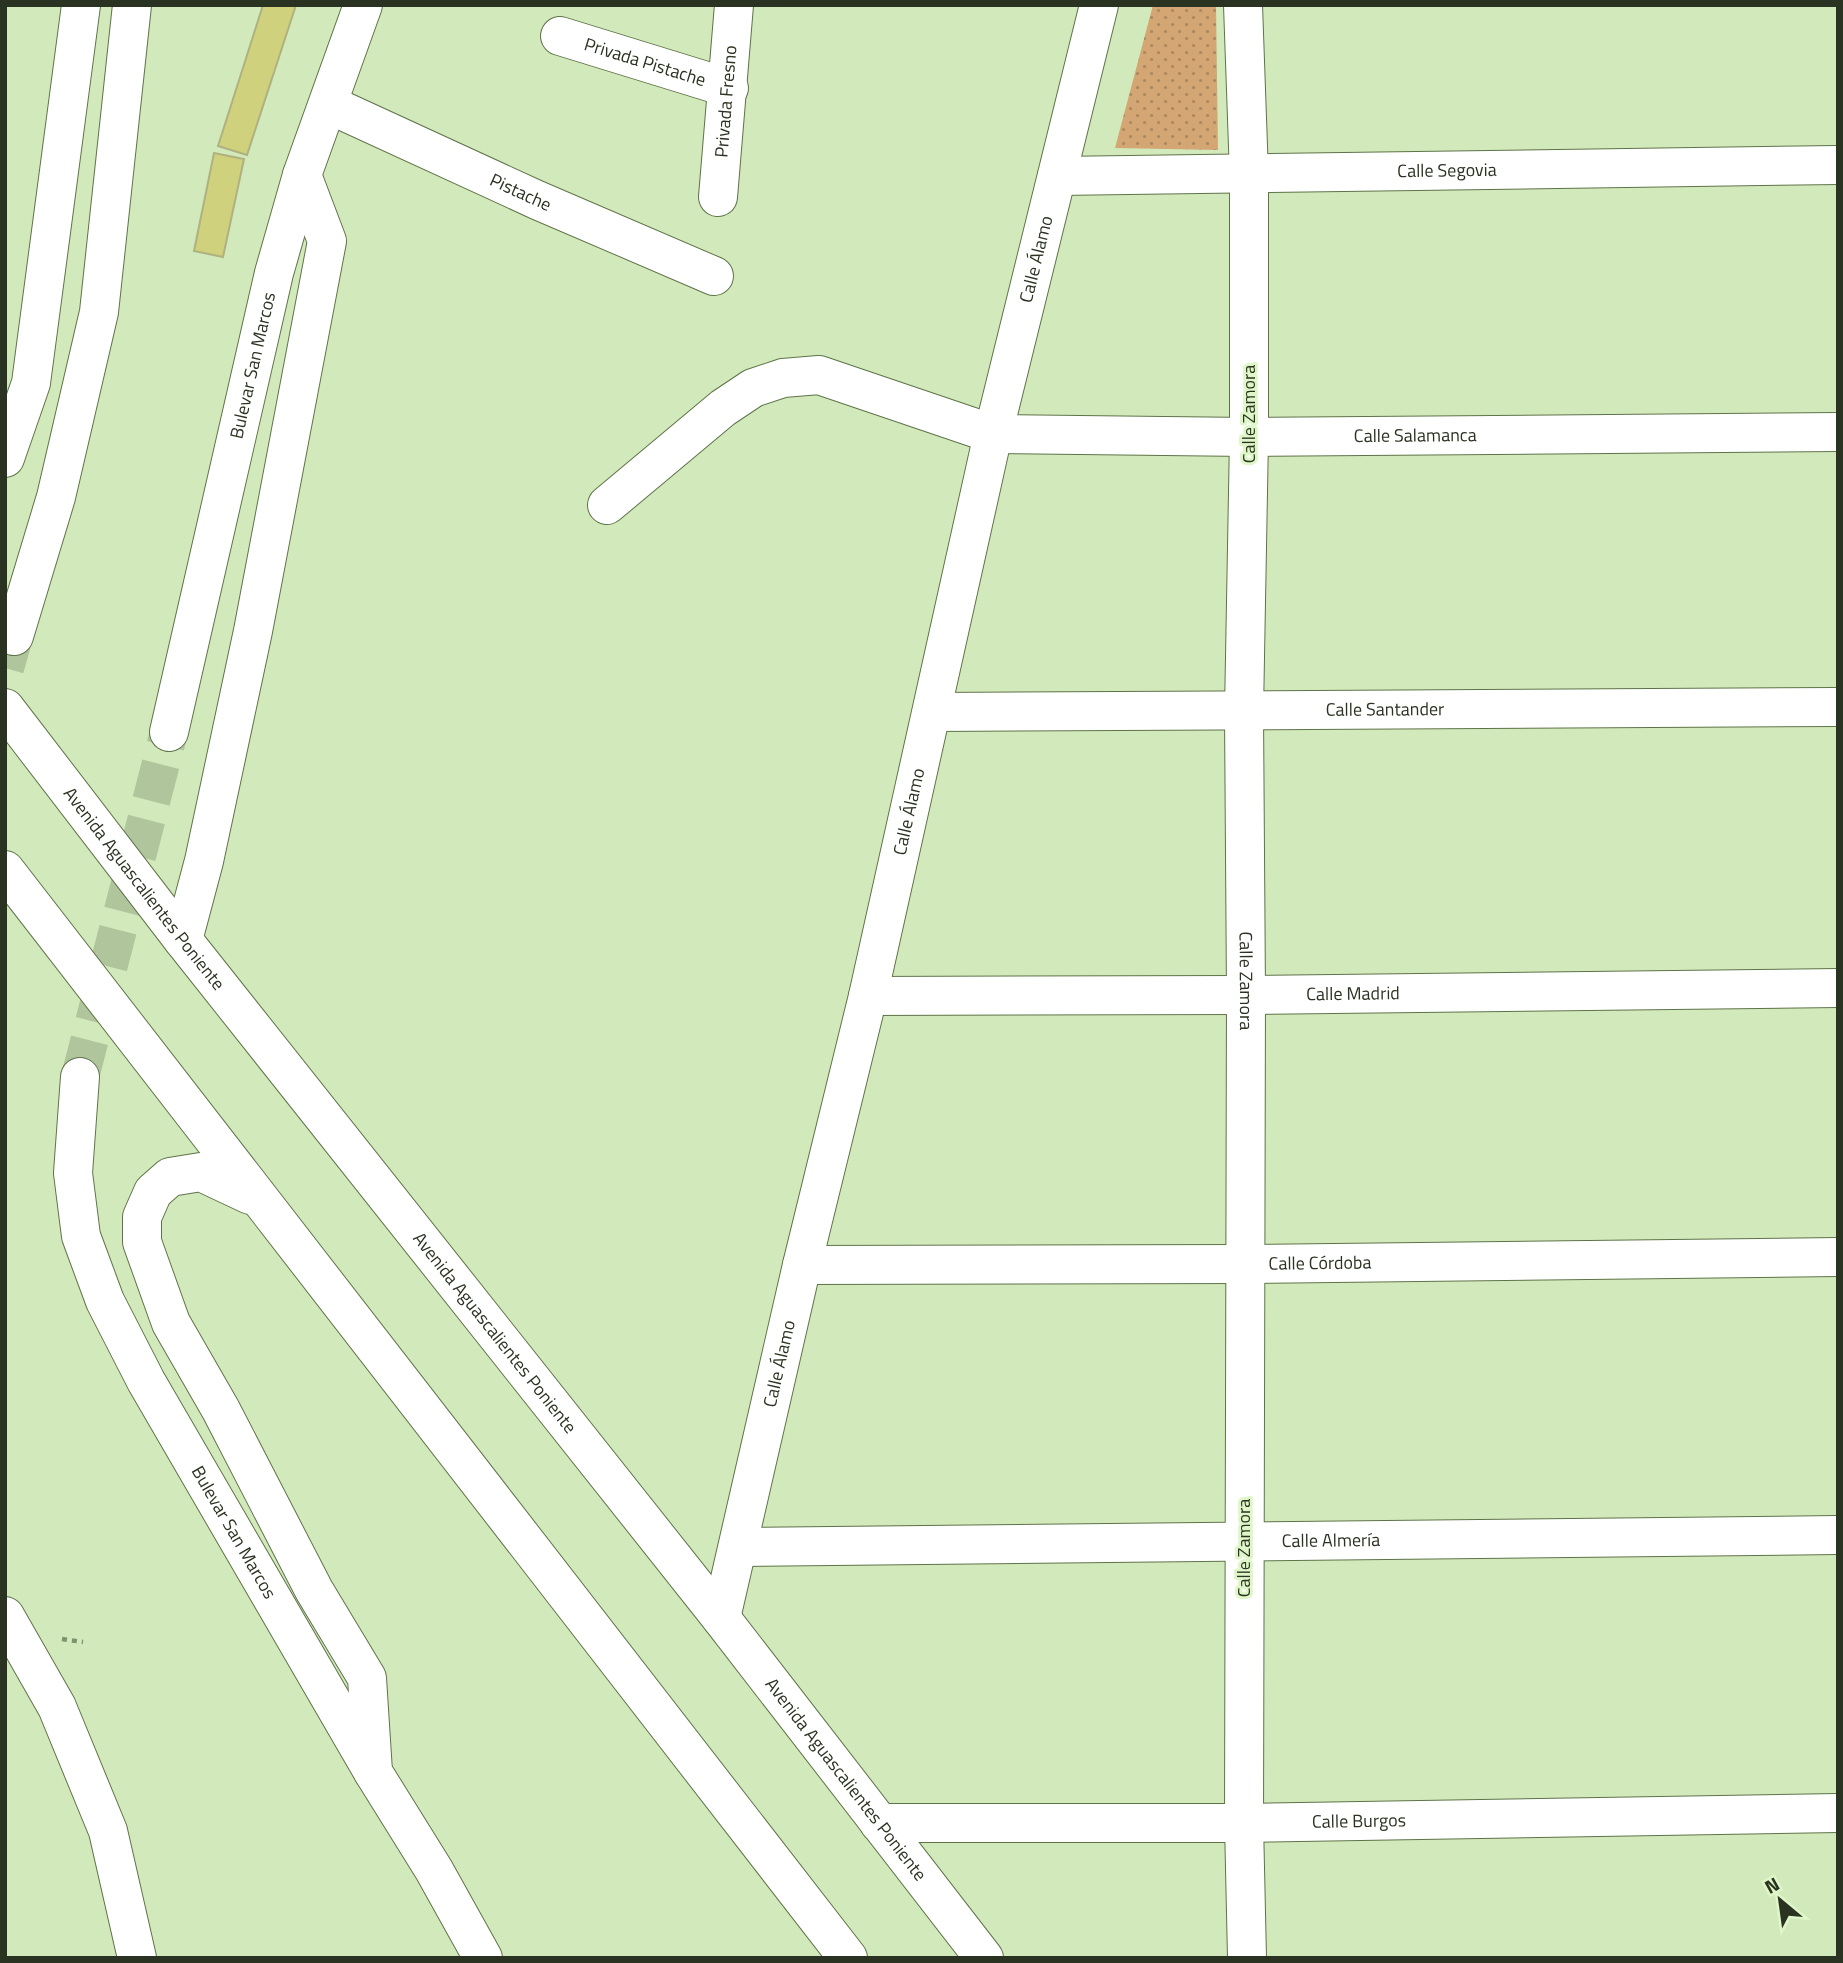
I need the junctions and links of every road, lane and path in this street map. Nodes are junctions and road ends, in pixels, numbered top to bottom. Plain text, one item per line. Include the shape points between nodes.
1 (80, 5) edge
2 (132, 5) edge
3 (363, 5) edge
4 (734, 5) edge
5 (1099, 5) edge
6 (1243, 5) edge
7 (560, 36) dead end
8 (729, 88) junction
9 (328, 104) junction
10 (1838, 165) edge
11 (302, 174) junction
12 (1250, 175) junction
13 (1057, 176) junction
14 (718, 197) dead end
15 (714, 276) dead end
16 (1838, 432) edge
17 (993, 434) junction
18 (1249, 437) junction
19 (5, 458) edge
20 (607, 505) dead end
21 (14, 636) tunnel mouth
22 (1838, 707) edge
23 (5, 708) edge
24 (933, 712) junction
25 (1244, 712) junction
26 (169, 732) tunnel mouth
27 (5, 870) edge
28 (183, 940) junction
29 (1838, 988) edge
30 (1246, 995) junction
31 (868, 996) junction
32 (80, 1077) tunnel mouth
33 (258, 1199) junction
34 (1838, 1257) edge
35 (1244, 1264) junction
36 (802, 1265) junction
37 (1838, 1535) edge
38 (1244, 1541) junction
39 (739, 1547) junction
40 (721, 1618) junction
41 (8, 1628) edge
42 (373, 1772) junction
43 (1838, 1813) edge
44 (879, 1823) junction
45 (1244, 1823) junction
46 (137, 1958) edge
47 (483, 1958) edge
48 (848, 1958) edge
49 (984, 1958) edge
50 (1247, 1958) edge

1 - 19 street via 31,383
2 - 21 street via 99,312 56,497
3 - 9 street, Bulevar San Marcos
4 - 8 street, Privada Fresno
5 - 13 street, Calle Álamo
6 - 12 street, Calle Zamora
7 - 8 street, Privada Pistache
8 - 14 street, Privada Fresno
9 - 11 street, Bulevar San Marcos
9 - 15 street, Pistache
10 - 12 street, Calle Segovia
11 - 26 street, Bulevar San Marcos via 274,273
11 - 28 street via 327,241 250,645
12 - 13 street, Calle Segovia
12 - 18 street, Calle Zamora
13 - 17 street, Calle Álamo
16 - 18 street, Calle Salamanca
17 - 18 street, Calle Salamanca
17 - 20 street, Calle Salamanca via 819,375 783,378 753,388 723,408
17 - 24 street, Calle Álamo
18 - 25 street, Calle Zamora
22 - 25 street, Calle Santander
23 - 28 street, Avenida Aguascalientes Poniente
24 - 25 street, Calle Santander
24 - 31 street, Calle Álamo
25 - 30 street, Calle Zamora
27 - 33 street
28 - 40 street, Avenida Aguascalientes Poniente
29 - 30 street, Calle Madrid
30 - 31 street, Calle Madrid
30 - 35 street, Calle Zamora
31 - 36 street, Calle Álamo
32 - 42 street, Bulevar San Marcos via 73,1173 81,1236 105,1301 146,1381
33 - 42 street via 201,1172 170,1177 153,1192 142,1217 142,1242 171,1323 314,1590 367,1678
33 - 48 street
34 - 35 street, Calle Córdoba
35 - 36 street, Calle Córdoba
35 - 38 street, Calle Zamora
36 - 39 street, Calle Álamo
37 - 38 street, Calle Almería
38 - 39 street, Calle Almería
38 - 45 street, Calle Zamora
39 - 40 street, Calle Álamo
40 - 44 street, Avenida Aguascalientes Poniente
41 - 46 street via 57,1707 108,1831
42 - 47 street, Bulevar San Marcos
43 - 45 street, Calle Burgos
44 - 45 street, Calle Burgos
44 - 49 street, Avenida Aguascalientes Poniente
45 - 50 street, Calle Zamora

